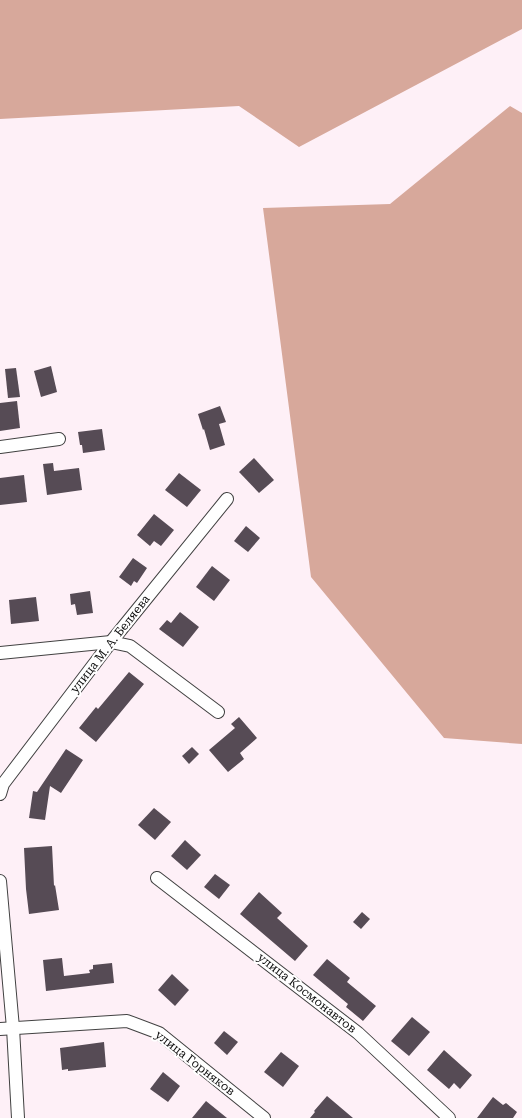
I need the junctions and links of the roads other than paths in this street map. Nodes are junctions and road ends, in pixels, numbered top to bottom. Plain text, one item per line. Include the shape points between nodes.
1 (59, 439) dead end
2 (0, 447) edge
3 (227, 499) dead end
4 (110, 642) junction
5 (0, 653) edge
6 (218, 712) dead end
7 (0, 794) edge
8 (156, 878) dead end
9 (0, 881) edge
10 (13, 1028) junction
11 (0, 1029) edge
12 (18, 1118) edge
13 (264, 1118) edge
14 (449, 1118) edge

1 - 2 street
3 - 4 street, улица М. А. Беляева
4 - 5 street
4 - 6 street via 130,646
4 - 7 street, улица М. А. Беляева via 3,784
8 - 14 street, улица Космонавтов via 358,1033
9 - 10 street
10 - 11 street, улица Горняков
10 - 12 street
10 - 13 street, улица Горняков via 127,1021 159,1033

